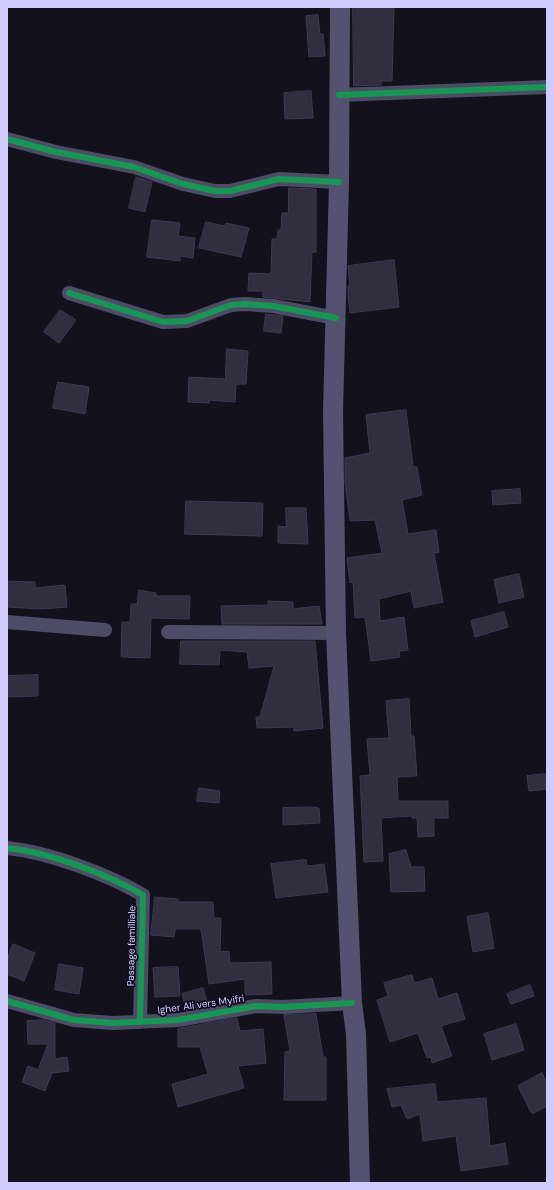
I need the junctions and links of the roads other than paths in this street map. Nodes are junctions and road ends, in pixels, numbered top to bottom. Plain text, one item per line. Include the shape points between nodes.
1 (340, 7) edge
2 (547, 87) edge
3 (339, 95) junction
4 (7, 139) edge
5 (339, 182) junction
6 (69, 292) dead end
7 (336, 318) junction
8 (7, 622) edge
9 (105, 630) dead end
10 (168, 632) dead end
11 (336, 633) junction
12 (7, 848) edge
13 (7, 1001) edge
14 (352, 1003) junction
15 (140, 1022) junction
16 (360, 1183) edge

1 - 3 main road
2 - 3 street
3 - 5 main road
4 - 5 street via 56,152 134,167 182,184 215,191 230,191 279,178
5 - 7 main road
6 - 7 street via 163,322 187,321 231,305 245,304 273,306
7 - 11 main road via 333,412
8 - 9 street
10 - 11 street
11 - 14 main road
12 - 15 street, Passage familliale via 30,850 119,881 143,895
13 - 15 street, Igher Ali vers Myifri via 74,1020
14 - 15 street, Igher Ali vers Myifri via 256,1006 193,1018
14 - 16 main road via 356,1034

